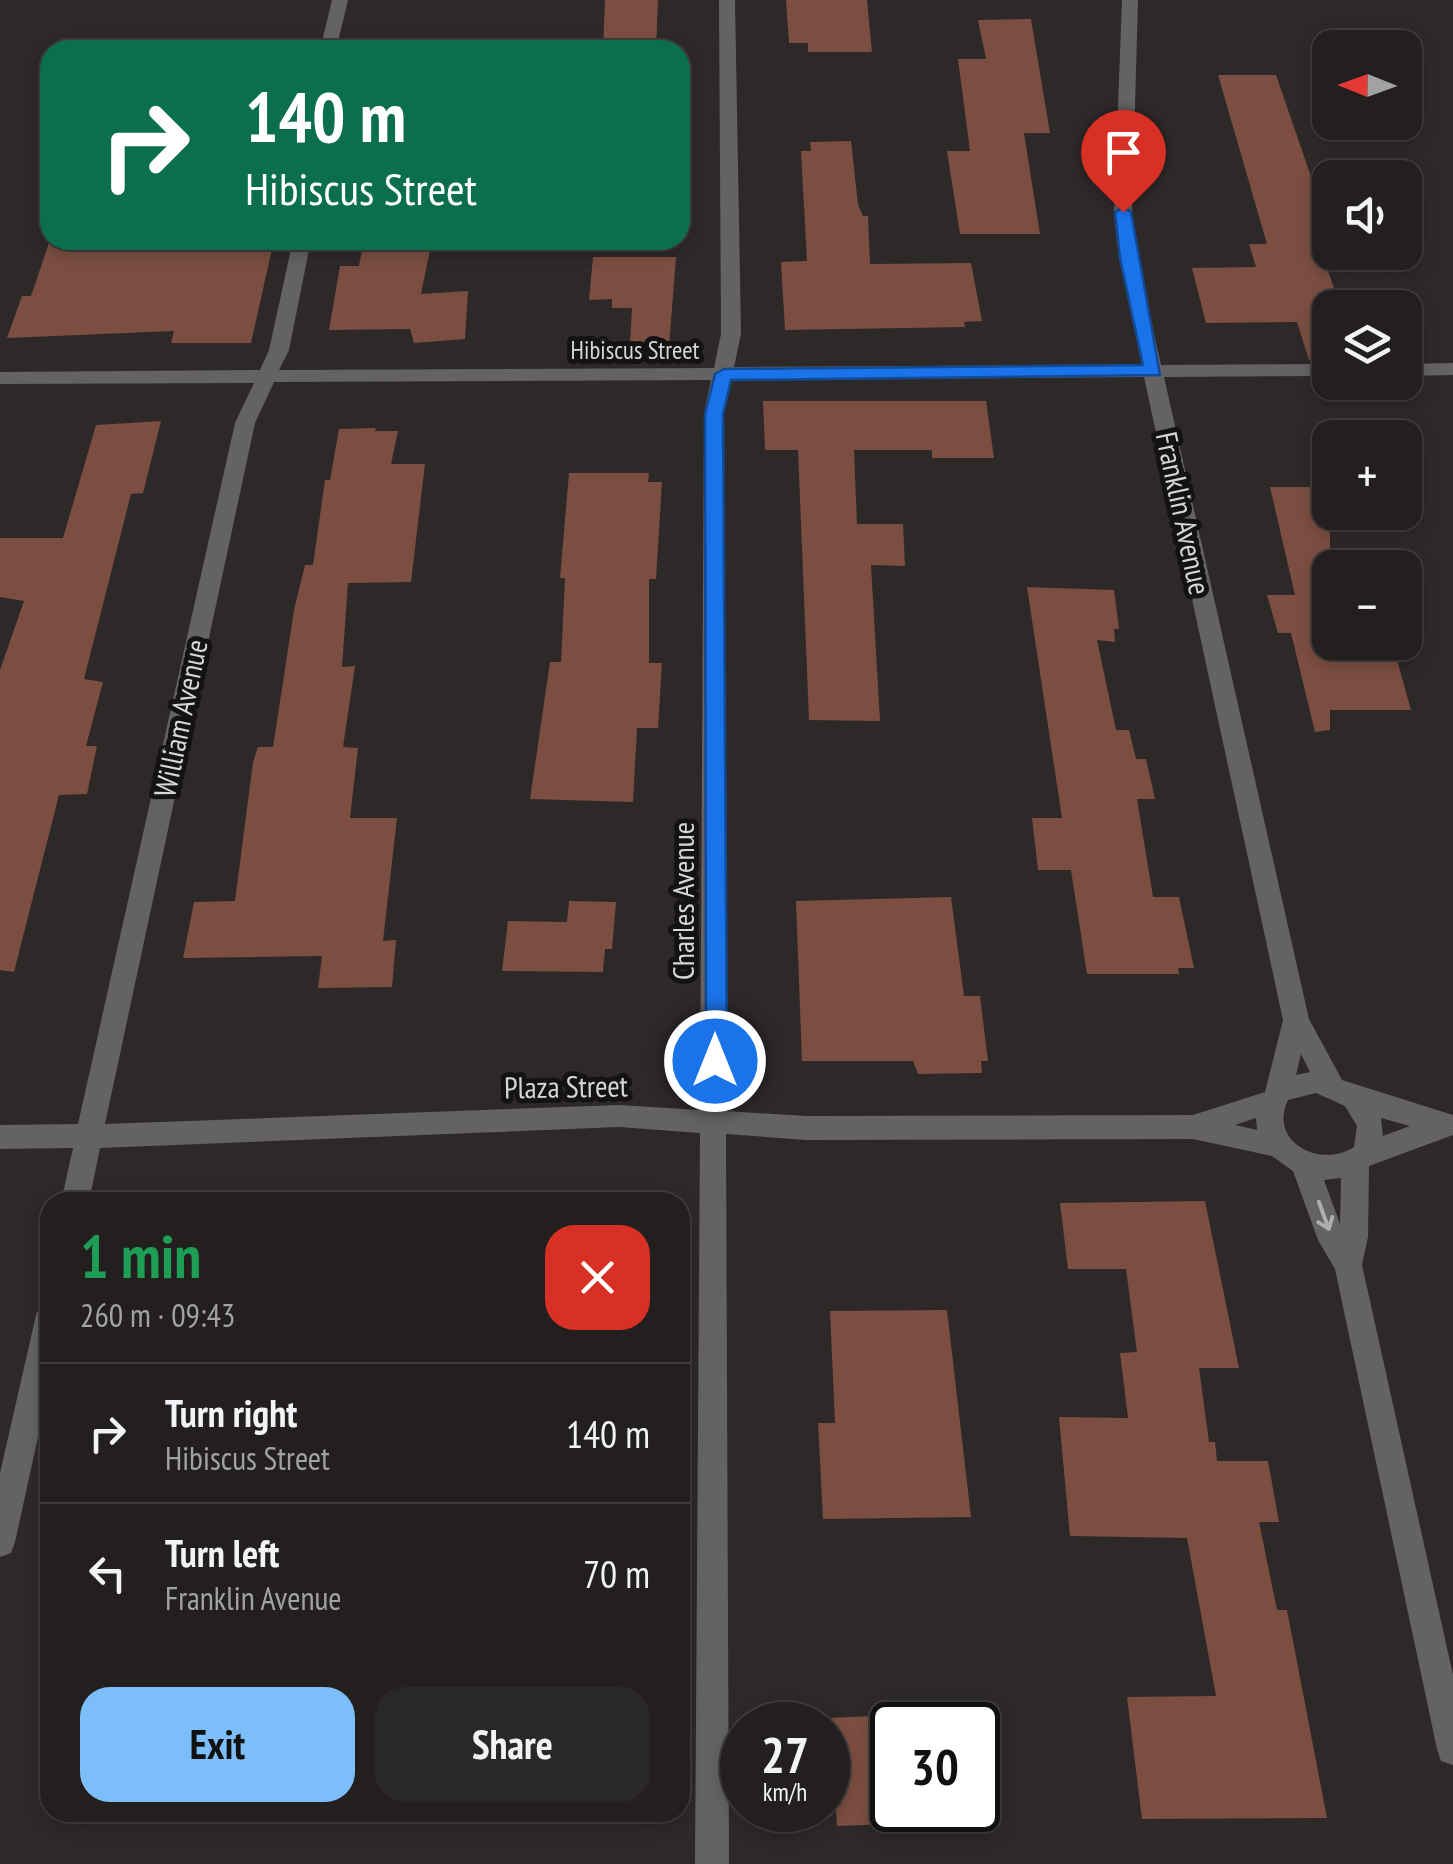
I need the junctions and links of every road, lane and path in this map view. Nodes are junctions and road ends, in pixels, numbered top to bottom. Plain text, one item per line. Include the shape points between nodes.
1 (340, 0) edge
2 (727, 0) edge
3 (1130, 0) edge
4 (330, 40) edge
5 (300, 250) edge
6 (1453, 369) edge
7 (1312, 370) edge
8 (1422, 370) edge
9 (1153, 371) junction
10 (724, 374) junction
11 (266, 377) junction
12 (0, 378) edge
13 (1296, 1020) junction
14 (1343, 1091) junction
15 (1275, 1096) junction
16 (715, 1124) junction
17 (1448, 1125) edge
18 (1194, 1126) junction
19 (89, 1136) junction
20 (0, 1137) edge
21 (1278, 1146) junction
22 (1361, 1158) junction
23 (1304, 1165) junction
24 (77, 1192) edge
25 (1348, 1266) junction
26 (40, 1360) edge
27 (0, 1542) edge
28 (1453, 1748) edge
29 (712, 1864) edge

1 - 4 street
2 - 10 street, Charles Avenue via 731,334
3 - 9 street, Franklin Avenue via 1124,236
5 - 11 street, William Avenue via 279,350
6 - 8 street
7 - 9 street, Hibiscus Street
9 - 10 street, Hibiscus Street
9 - 13 street, Franklin Avenue
10 - 11 street, Hibiscus Street
10 - 16 street, Charles Avenue via 714,414
11 - 12 street, Hibiscus Street
11 - 19 street, William Avenue via 245,423
13 - 14 street, Franklin Avenue
13 - 15 street, Franklin Avenue
14 - 15 street via 1303,1082
14 - 17 street
14 - 22 street via 1371,1125
15 - 18 street, Plaza Street
15 - 21 street via 1268,1122
16 - 18 street, Plaza Street
16 - 19 street, Plaza Street via 600,1116
16 - 29 street, Charles Avenue
17 - 22 street
18 - 21 street, Plaza Street
19 - 20 street, Plaza Street
19 - 24 street, William Avenue
21 - 23 street
22 - 23 street via 1340,1169
22 - 25 street
23 -> 25 street
25 - 28 street
26 - 27 street

